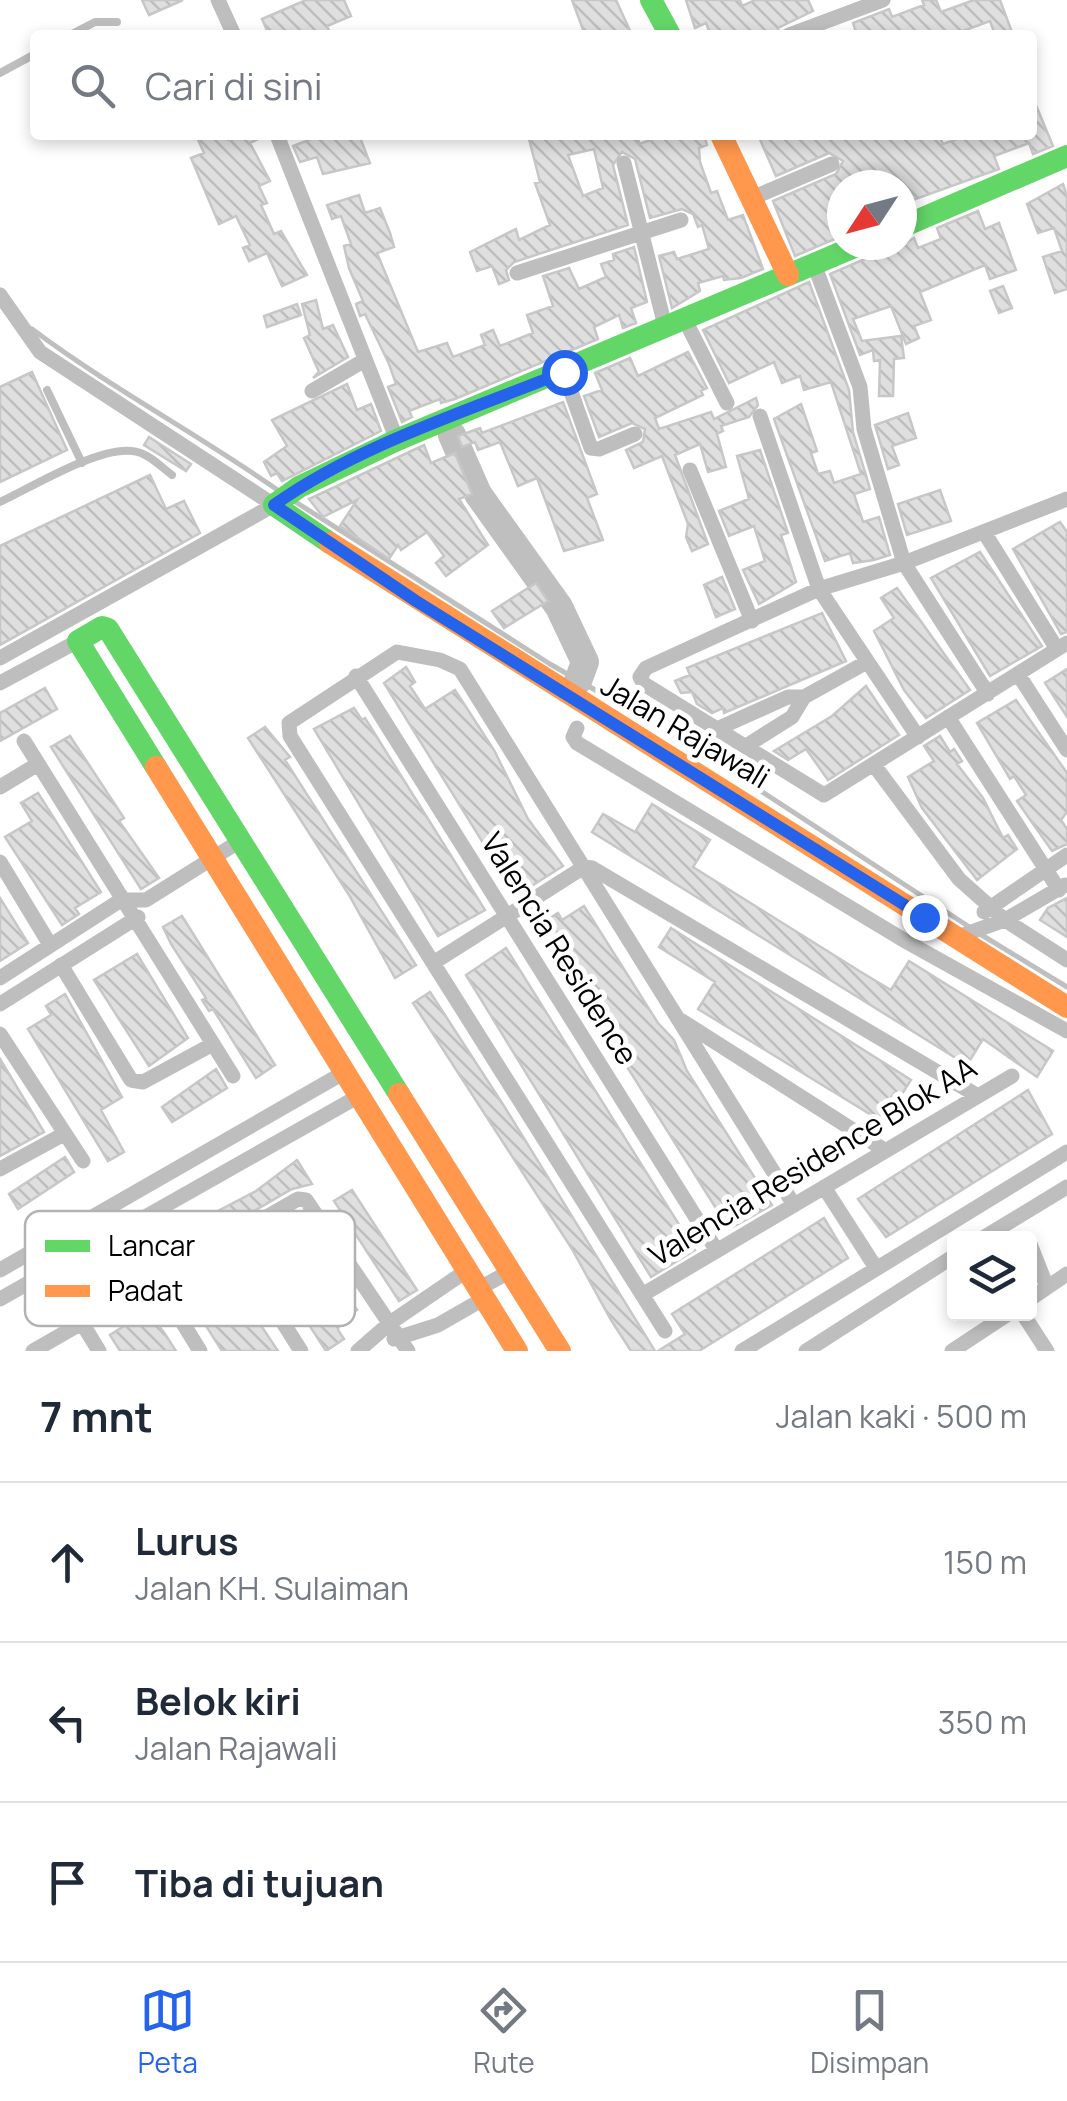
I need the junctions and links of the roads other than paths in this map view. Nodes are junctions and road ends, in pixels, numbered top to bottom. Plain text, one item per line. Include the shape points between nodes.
1 (218, 0) edge
2 (651, 0) edge
3 (884, 0) edge
4 (117, 22) dead end
5 (80, 30) edge
6 (232, 30) edge
7 (667, 30) edge
8 (803, 30) edge
9 (30, 57) edge
10 (0, 73) edge
11 (279, 140) edge
12 (723, 140) edge
13 (1067, 156) edge
14 (624, 163) dead end
15 (832, 164) dead end
16 (752, 198) junction
17 (681, 220) dead end
18 (917, 220) edge
19 (642, 232) junction
20 (827, 259) edge
21 (814, 264) junction
22 (517, 274) dead end
23 (788, 275) junction
24 (0, 295) edge
25 (676, 326) junction
26 (365, 360) junction
27 (564, 372) junction
28 (46, 390) dead end
29 (312, 391) dead end
30 (727, 403) dead end
31 (760, 416) dead end
32 (635, 434) dead end
33 (397, 440) junction
34 (82, 464) junction
35 (690, 470) dead end
36 (172, 475) dead end
37 (283, 498) junction
38 (1066, 501) edge
39 (0, 502) edge
40 (984, 532) junction
41 (904, 563) junction
42 (819, 590) junction
43 (752, 621) junction
44 (78, 641) junction
45 (1062, 646) edge
46 (0, 658) edge
47 (866, 662) junction
48 (1018, 674) junction
49 (356, 676) junction
50 (0, 683) edge
51 (988, 694) junction
52 (804, 698) junction
53 (948, 717) junction
54 (576, 728) dead end
55 (718, 728) junction
56 (918, 737) junction
57 (24, 741) dead end
58 (746, 746) junction
59 (1066, 748) edge
60 (38, 764) junction
61 (874, 765) junction
62 (0, 787) edge
63 (240, 842) junction
64 (1067, 856) edge
65 (213, 858) junction
66 (0, 862) edge
67 (584, 866) junction
68 (1046, 870) junction
69 (1063, 887) edge
70 (120, 900) junction
71 (146, 900) junction
72 (987, 906) junction
73 (506, 916) junction
74 (1005, 920) junction
75 (136, 922) junction
76 (970, 931) junction
77 (50, 942) junction
78 (1067, 960) edge
79 (433, 963) junction
80 (61, 965) junction
81 (0, 978) edge
82 (0, 1004) edge
83 (1067, 1007) edge
84 (678, 1019) junction
85 (1067, 1031) edge
86 (0, 1034) edge
87 (213, 1044) junction
88 (345, 1072) junction
89 (233, 1076) dead end
90 (1012, 1076) dead end
91 (359, 1096) junction
92 (978, 1096) junction
93 (64, 1134) junction
94 (886, 1150) junction
95 (1067, 1152) edge
96 (83, 1161) dead end
97 (0, 1168) edge
98 (1067, 1186) edge
99 (824, 1187) junction
100 (794, 1205) junction
101 (103, 1211) edge
102 (157, 1211) edge
103 (276, 1211) edge
104 (314, 1211) edge
105 (1018, 1217) junction
106 (995, 1231) edge
107 (1024, 1231) edge
108 (717, 1251) junction
109 (25, 1256) edge
110 (947, 1260) edge
111 (1037, 1263) edge
112 (876, 1268) junction
113 (0, 1270) edge
114 (355, 1271) edge
115 (508, 1272) junction
116 (1067, 1274) edge
117 (25, 1286) edge
118 (476, 1286) junction
119 (1047, 1287) junction
120 (1037, 1294) edge
121 (642, 1295) junction
122 (430, 1296) junction
123 (0, 1300) edge
124 (446, 1320) junction
125 (998, 1321) edge
126 (1028, 1321) edge
127 (390, 1322) junction
128 (78, 1326) edge
129 (83, 1326) edge
130 (185, 1326) edge
131 (284, 1326) edge
132 (665, 1331) dead end
133 (404, 1344) edge
134 (362, 1348) edge
135 (960, 1349) edge
136 (34, 1351) edge
137 (99, 1351) edge
138 (200, 1351) edge
139 (300, 1351) edge
140 (517, 1351) edge
141 (560, 1351) edge
142 (742, 1351) edge
143 (806, 1351) edge
144 (1048, 1351) edge

1 - 6 street
2 - 7 street
3 - 8 street
4 - 5 lane
9 - 10 lane
11 - 26 street
12 - 16 street
13 - 18 street
14 - 19 street
15 - 16 street
16 - 23 street
17 - 19 street
19 - 22 street
19 - 25 street
20 - 21 street
21 - 23 street
21 - 41 street via 860,387 864,429
23 - 25 street
24 - 37 street via 40,352
25 - 27 street
25 - 30 street
26 - 29 street
26 - 33 street
27 - 32 street via 591,448
27 - 33 street
28 - 34 lane
31 - 42 street
33 - 37 street
34 - 36 lane via 135,451
34 - 39 lane
35 - 43 street
37 - 46 street
37 - 76 street, Jalan Rajawali via 432,611
38 - 40 street
40 - 41 street
40 - 45 street
41 - 42 street
41 - 51 street
42 - 43 street
42 - 47 street
43 - 55 street via 640,674 644,684
44 - 50 street
44 - 63 street via 108,629
44 - 65 street
45 - 48 street
47 - 52 street
47 - 56 street
48 - 51 street
48 - 59 street
49 - 67 street via 397,652 460,669
49 - 73 street, Valencia Residence
49 - 79 street via 288,723 288,731
51 - 53 street
52 - 55 street via 788,697
52 - 58 street via 792,717
53 - 56 street
53 - 68 street
54 - 85 street via 577,743
55 - 58 street
56 - 61 street
57 - 60 street
58 - 61 street via 824,795
60 - 62 street
60 - 70 street
61 - 72 street via 947,866
63 - 65 street
63 - 115 street
64 - 68 street
65 - 71 street
65 - 88 street
66 - 77 street
67 - 73 street
67 - 84 street
67 - 92 street via 614,877
68 - 69 street
68 - 72 street
69 - 74 street
70 - 71 street
70 - 75 street
70 - 77 street
71 - 75 street
72 - 74 street
72 - 76 street
73 - 79 street
73 - 108 street, Valencia Residence
74 - 76 street
74 - 78 street
75 - 80 street
75 - 87 street
76 - 83 street, Jalan Rajawali
77 - 81 street
79 - 121 street
80 - 82 street
80 - 87 street via 134,1082
84 - 94 street
84 - 100 street
86 - 93 street
87 - 89 street
88 - 91 street
88 - 101 street
90 - 92 street, Valencia Residence Blok AA
91 - 102 street
91 - 118 street
92 - 94 street, Valencia Residence Blok AA
93 - 96 street
93 - 97 street
94 - 99 street, Valencia Residence Blok AA
95 - 112 street
98 - 105 street
99 - 100 street, Valencia Residence Blok AA
99 - 112 street
100 - 108 street, Valencia Residence Blok AA
103 - 104 street via 306,1200
105 - 106 street
105 - 107 street
108 - 121 street, Valencia Residence Blok AA
109 - 113 street
110 - 143 street
111 - 119 street
112 - 142 street
114 - 127 street
115 - 118 street
115 - 141 street
116 - 119 street
117 - 123 street
118 - 122 street
118 - 124 street
118 - 140 street
119 - 120 street
121 - 132 street
122 - 124 street
122 - 127 street
124 - 133 street
125 - 135 street
126 - 144 street
127 - 133 street
127 - 134 street
128 - 136 street
129 - 137 street
130 - 138 street
131 - 139 street
133 - 134 street

